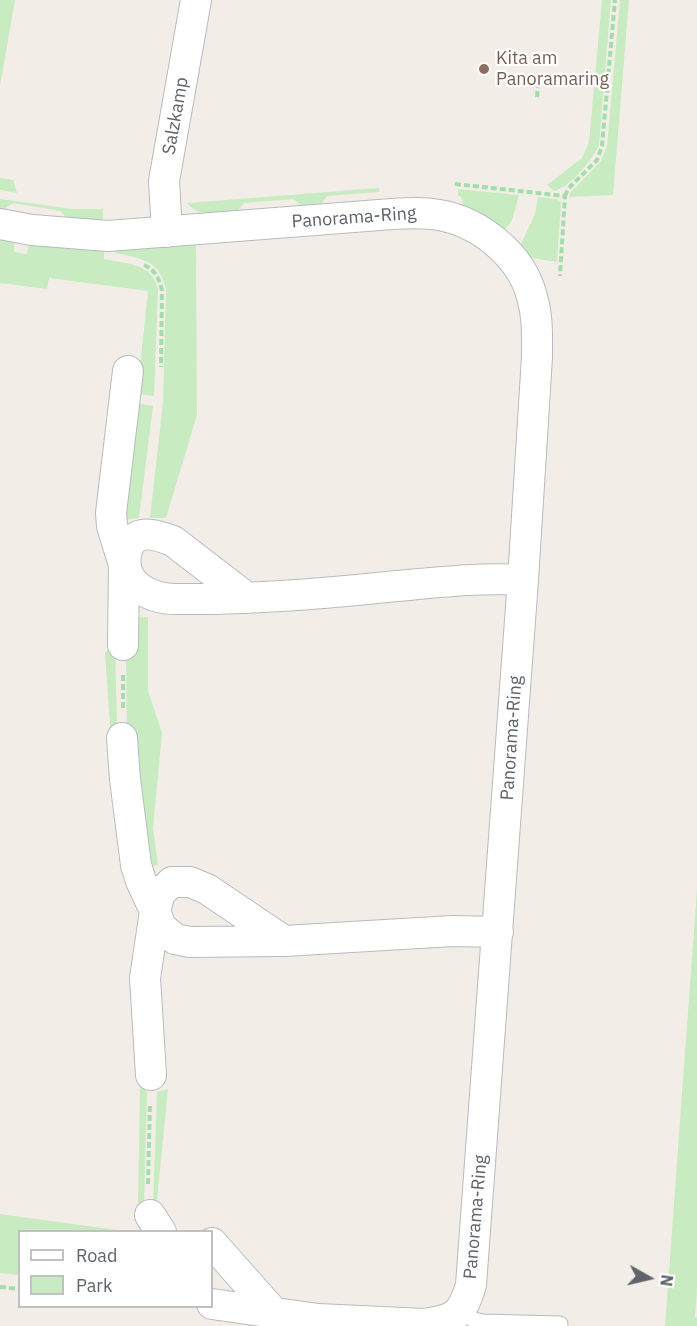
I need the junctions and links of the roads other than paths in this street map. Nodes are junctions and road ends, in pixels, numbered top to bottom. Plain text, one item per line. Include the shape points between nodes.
1 (196, 0) edge
2 (0, 224) edge
3 (167, 232) junction
4 (128, 371) dead end
5 (124, 566) junction
6 (524, 580) junction
7 (247, 598) junction
8 (123, 645) road end
9 (122, 738) road end
10 (155, 911) junction
11 (498, 932) junction
12 (284, 941) junction
13 (151, 1085) road end
14 (213, 1245) edge
15 (213, 1304) edge
16 (461, 1311) junction
17 (275, 1314) junction
18 (560, 1324) dead end

1 - 3 street, Salzkamp via 164,181
2 - 3 street, Panorama-Ring via 108,236
3 - 6 street, Panorama-Ring via 416,213 462,221 502,248 520,268 532,294 538,323
4 - 5 street via 111,513
5 - 7 street via 132,582 156,596
5 - 7 street via 127,549 134,539 159,536 173,541
5 - 8 street
6 - 7 street via 482,579
6 - 11 street, Panorama-Ring
9 - 10 street via 136,865
10 - 12 street via 161,927 175,939
10 - 12 street via 160,893 172,882 190,882 207,889
10 - 13 street via 146,978
11 - 12 street
11 - 16 street, Panorama-Ring via 471,1285
14 - 17 street
15 - 17 street
16 - 17 street via 441,1322 424,1324
16 - 18 lane via 483,1322

